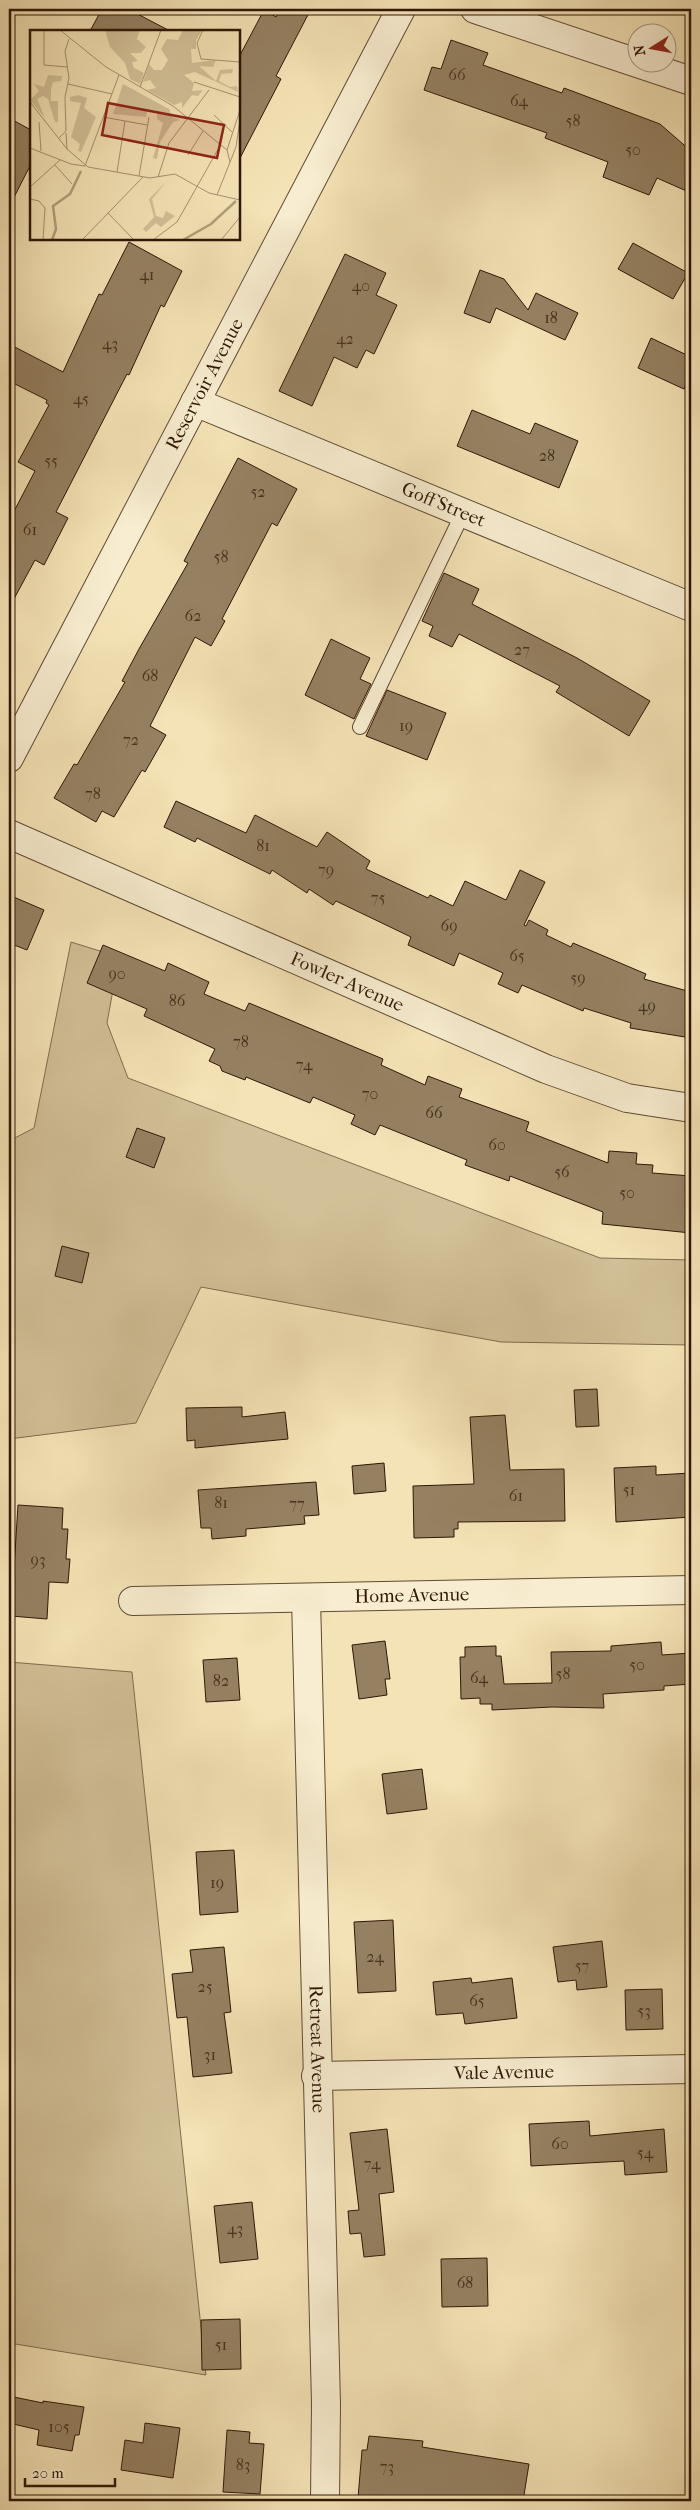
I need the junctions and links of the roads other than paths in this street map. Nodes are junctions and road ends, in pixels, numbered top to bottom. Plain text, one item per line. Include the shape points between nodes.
1 (401, 9) edge
2 (475, 9) edge
3 (691, 81) edge
4 (195, 402) junction
5 (463, 513) junction
6 (691, 607) edge
7 (360, 727) dead end
8 (9, 758) edge
9 (9, 834) edge
10 (691, 1108) edge
11 (691, 1590) edge
12 (306, 1598) junction
13 (133, 1601) dead end
14 (691, 2069) edge
15 (316, 2076) junction
16 (325, 2501) edge

1 - 4 street, Reservoir Avenue
2 - 3 street
4 - 5 street, Goff Street
4 - 8 street, Reservoir Avenue
5 - 6 street, Goff Street
5 - 7 lane
9 - 10 street, Fowler Avenue via 546,1069 627,1098
11 - 12 street, Home Avenue
12 - 13 street, Home Avenue
12 - 15 street, Retreat Avenue
14 - 15 street, Vale Avenue
15 - 16 street, Retreat Avenue via 326,2404

